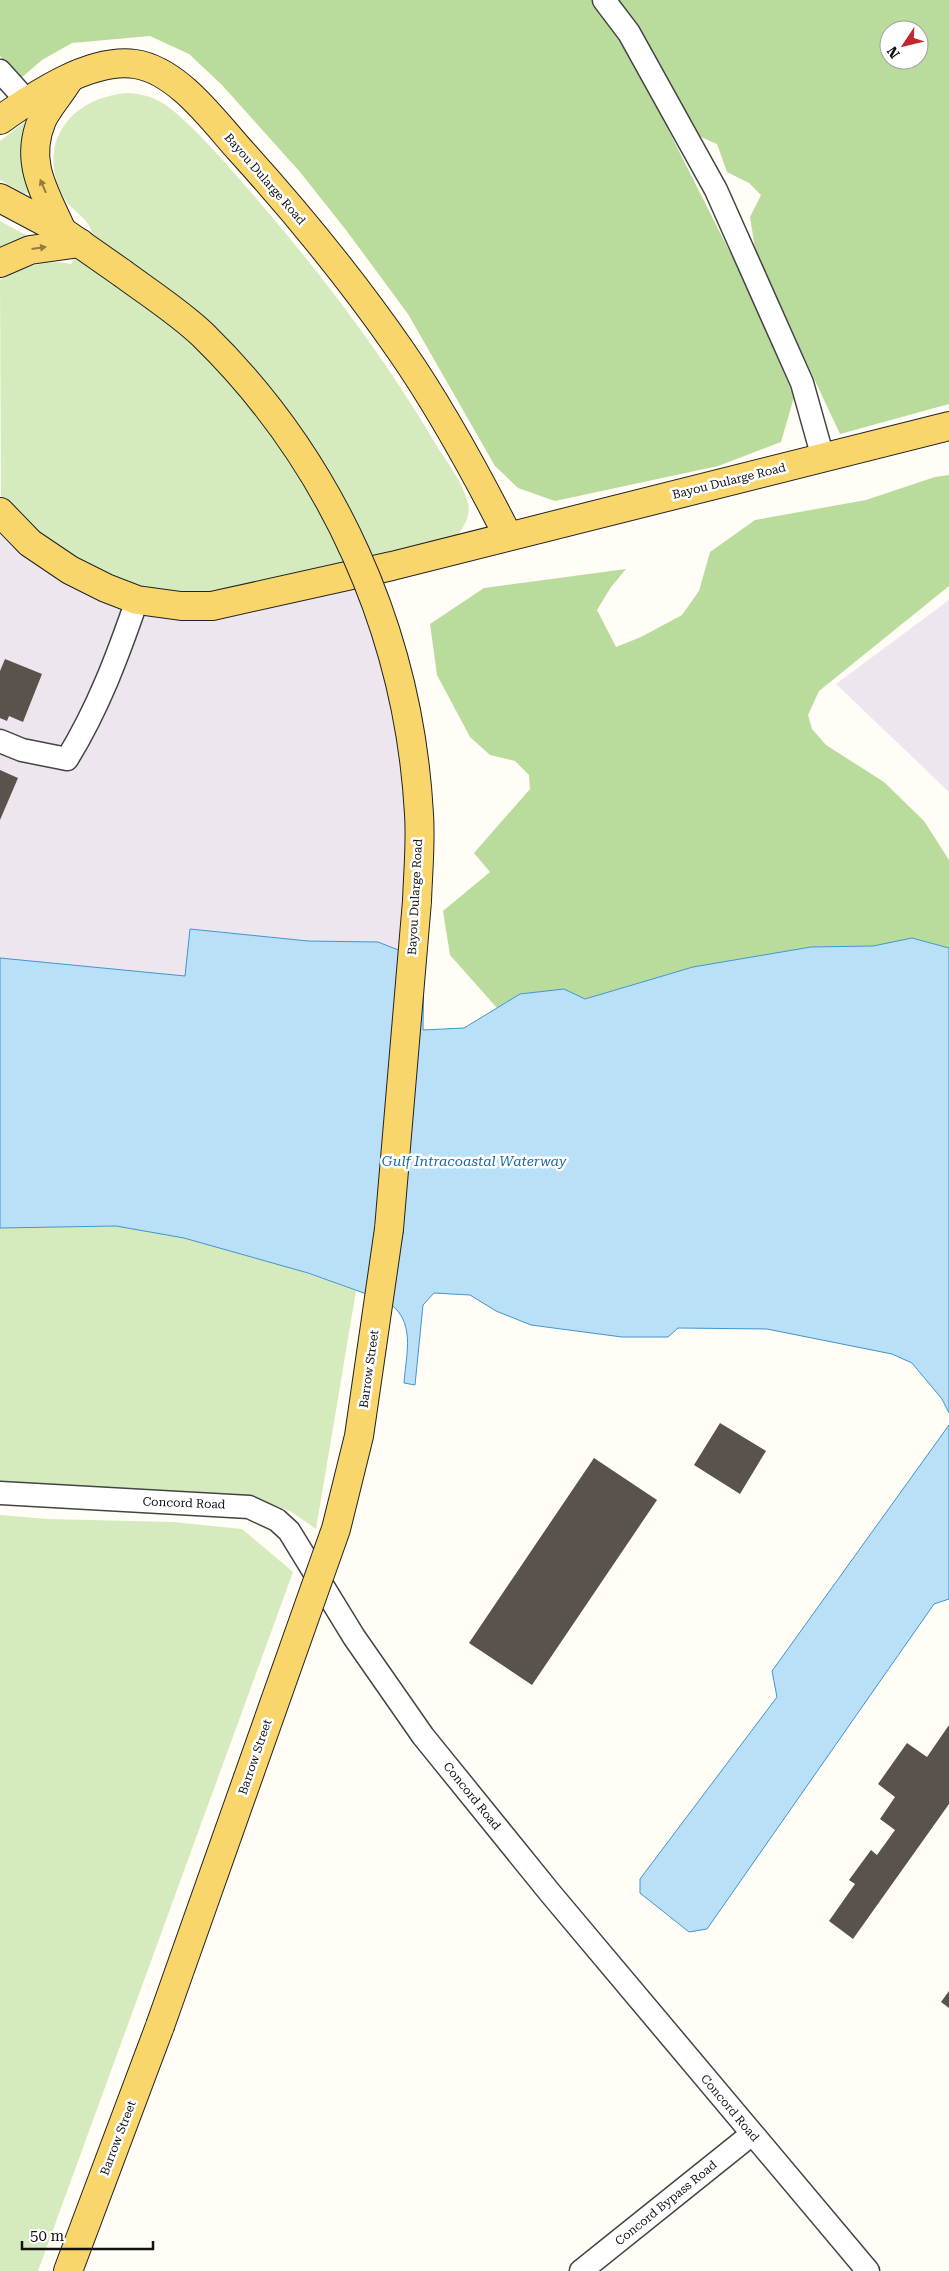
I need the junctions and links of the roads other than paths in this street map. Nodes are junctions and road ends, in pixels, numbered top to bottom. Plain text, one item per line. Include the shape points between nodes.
1 (604, 0) edge
2 (0, 71) edge
3 (70, 78) junction
4 (27, 101) junction
5 (0, 120) edge
6 (0, 198) edge
7 (71, 237) junction
8 (0, 263) edge
9 (949, 426) edge
10 (823, 458) junction
11 (0, 512) edge
12 (508, 536) junction
13 (137, 600) junction
14 (0, 741) edge
15 (389, 1229) joint
16 (0, 1493) edge
17 (752, 2134) junction
18 (68, 2271) edge
19 (581, 2271) edge
20 (868, 2271) edge

1 - 10 street via 629,33 716,190 802,383
2 - 4 street
3 - 4 main road, Bayou Dularge Road
7 -> 3 main road via 35,168 34,144 43,119
3 - 12 main road, Bayou Dularge Road via 109,64 135,64 171,79 199,104 321,244 402,352 470,463
4 - 5 main road, Bayou Dularge Road
6 - 7 main road, Bayou Dularge Road
8 -> 7 main road
7 - 15 main road, Bayou Dularge Road, bridge via 201,334 247,381 306,459 361,562 381,615 399,672 414,755 419,825 417,901
9 - 10 main road, Bayou Dularge Road
10 - 12 main road, Bayou Dularge Road
11 - 13 main road, Bayou Dularge Road via 30,543 70,570
12 - 13 main road, Bayou Dularge Road via 212,606
13 - 14 street via 87,727 67,759 22,750
15 - 18 main road, Barrow Street, bridge via 359,1436 336,1528 160,2026
16 - 17 street, Concord Road via 228,1504 250,1507 276,1520 289,1531 354,1637 423,1736
17 - 19 street, Concord Bypass Road
17 - 20 street, Concord Road

